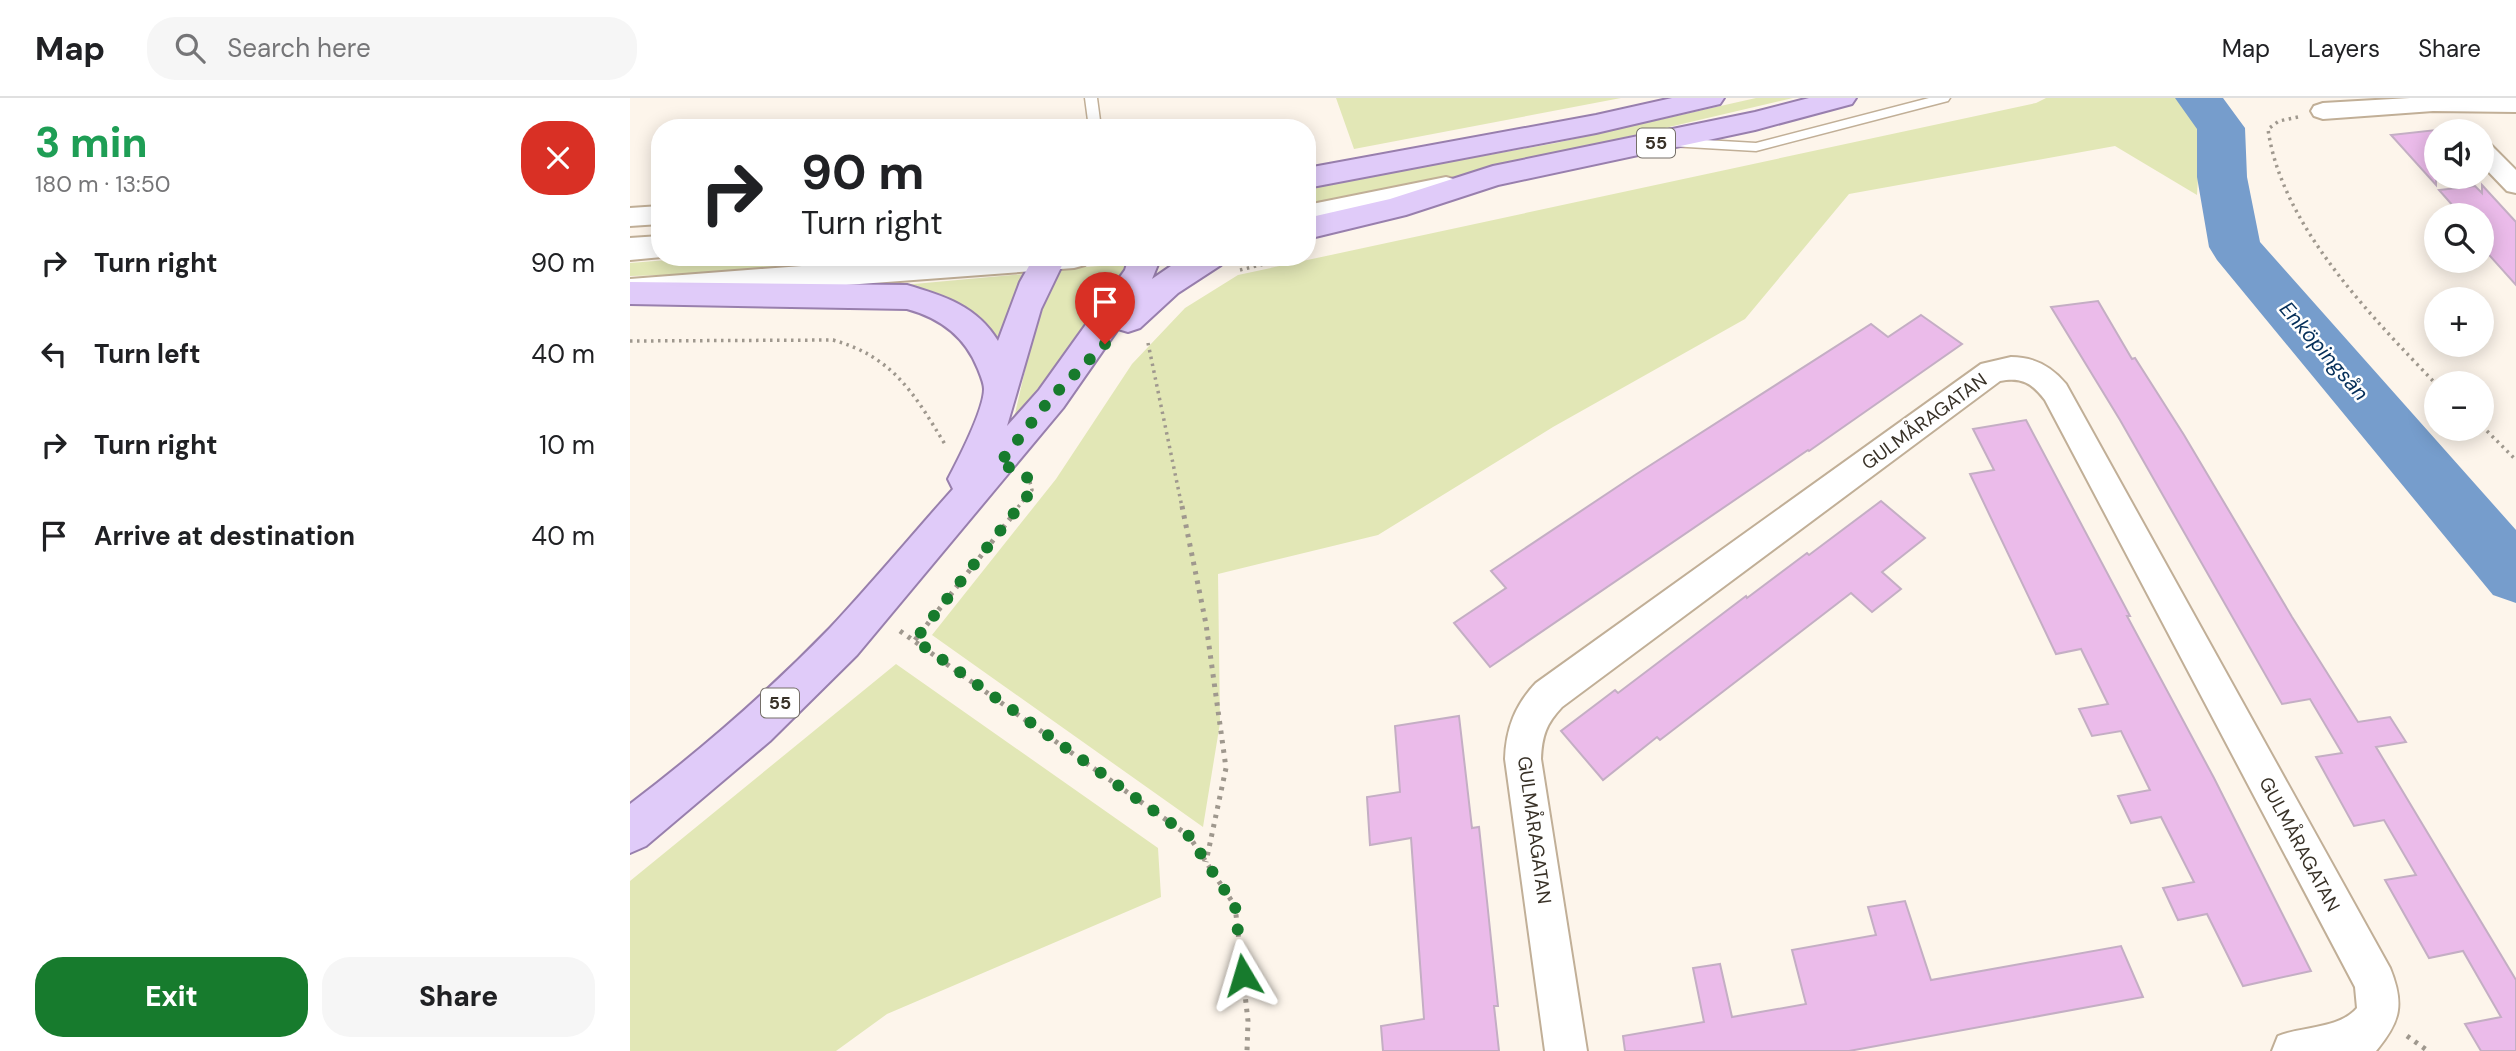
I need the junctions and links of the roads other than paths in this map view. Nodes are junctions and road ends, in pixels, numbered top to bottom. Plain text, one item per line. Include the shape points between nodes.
1 (1091, 98) edge
2 (1710, 98) edge
3 (1842, 98) edge
4 (1944, 98) edge
5 (2433, 104) junction
6 (2516, 105) edge
7 (2323, 111) road end
8 (1094, 119) edge
9 (2449, 119) edge
10 (1659, 142) junction
11 (2494, 163) edge
12 (1316, 176) edge
13 (1468, 183) junction
14 (2516, 185) edge
15 (1316, 213) edge
16 (651, 216) edge
17 (630, 218) edge
18 (1316, 227) edge
19 (651, 248) edge
20 (630, 249) edge
21 (957, 266) edge
22 (1051, 266) edge
23 (1142, 266) edge
24 (1219, 266) edge
25 (630, 292) edge
26 (1002, 391) junction
27 (1051, 398) junction
28 (986, 462) junction
29 (630, 831) edge
30 (1566, 1051) edge
31 (2293, 1051) edge

1 - 8 lane
2 - 12 main road, 55 via 1583,127
3 - 10 main road, 55
4 - 10 lane via 1756,147
5 - 6 street
5 - 7 street
5 - 9 street
10 - 13 main road, 55
11 - 14 street
13 - 15 main road
13 - 18 main road, 55 via 1395,208
16 - 17 street
19 - 20 main road
21 - 25 main road
22 - 26 main road, 55 via 1031,294
23 - 27 main road
24 - 27 main road, 55 via 1181,272 1158,289
25 - 26 main road via 907,297 929,302 981,338
26 - 28 main road, 55
27 - 28 main road, 55
28 - 29 main road, 55 via 916,561 842,643 685,789
30 - 31 street, GULMÅRAGATAN via 1523,759 1524,732 1531,712 1991,372 2011,366 2044,377 2056,392 2375,983 2378,1015 2359,1038

